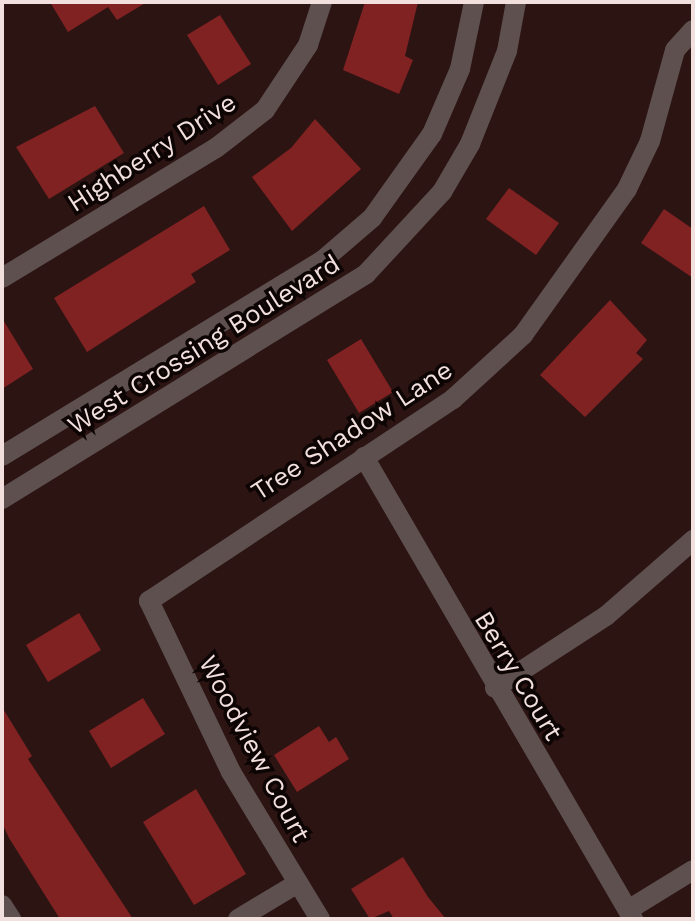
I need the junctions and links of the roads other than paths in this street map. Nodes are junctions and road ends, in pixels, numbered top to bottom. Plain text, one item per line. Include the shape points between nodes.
1 (322, 2) edge
2 (474, 2) edge
3 (516, 2) edge
4 (693, 30) edge
5 (2, 278) edge
6 (2, 456) edge
7 (364, 457) junction
8 (2, 499) edge
9 (693, 540) edge
10 (149, 601) joint
11 (495, 688) junction
12 (693, 870) edge
13 (298, 883) junction
14 (2, 905) edge
15 (630, 915) edge
16 (11, 919) edge
17 (238, 919) edge
18 (320, 919) edge

1 - 5 street, Highberry Drive via 295,69 254,120
2 - 6 street, West Crossing Boulevard via 460,69 432,134 372,218 323,260
3 - 8 street, West Crossing Boulevard via 507,51 470,144 442,192 378,263 329,300
4 - 7 street, Tree Shadow Lane via 675,50 638,167 560,290 481,376
7 - 10 street, Tree Shadow Lane
7 - 11 street, Berry Court
9 - 11 street via 606,616
10 - 13 street, Woodview Court via 215,742
11 - 15 street, Berry Court
12 - 15 street
13 - 17 street
13 - 18 street, Woodview Court
14 - 16 street

